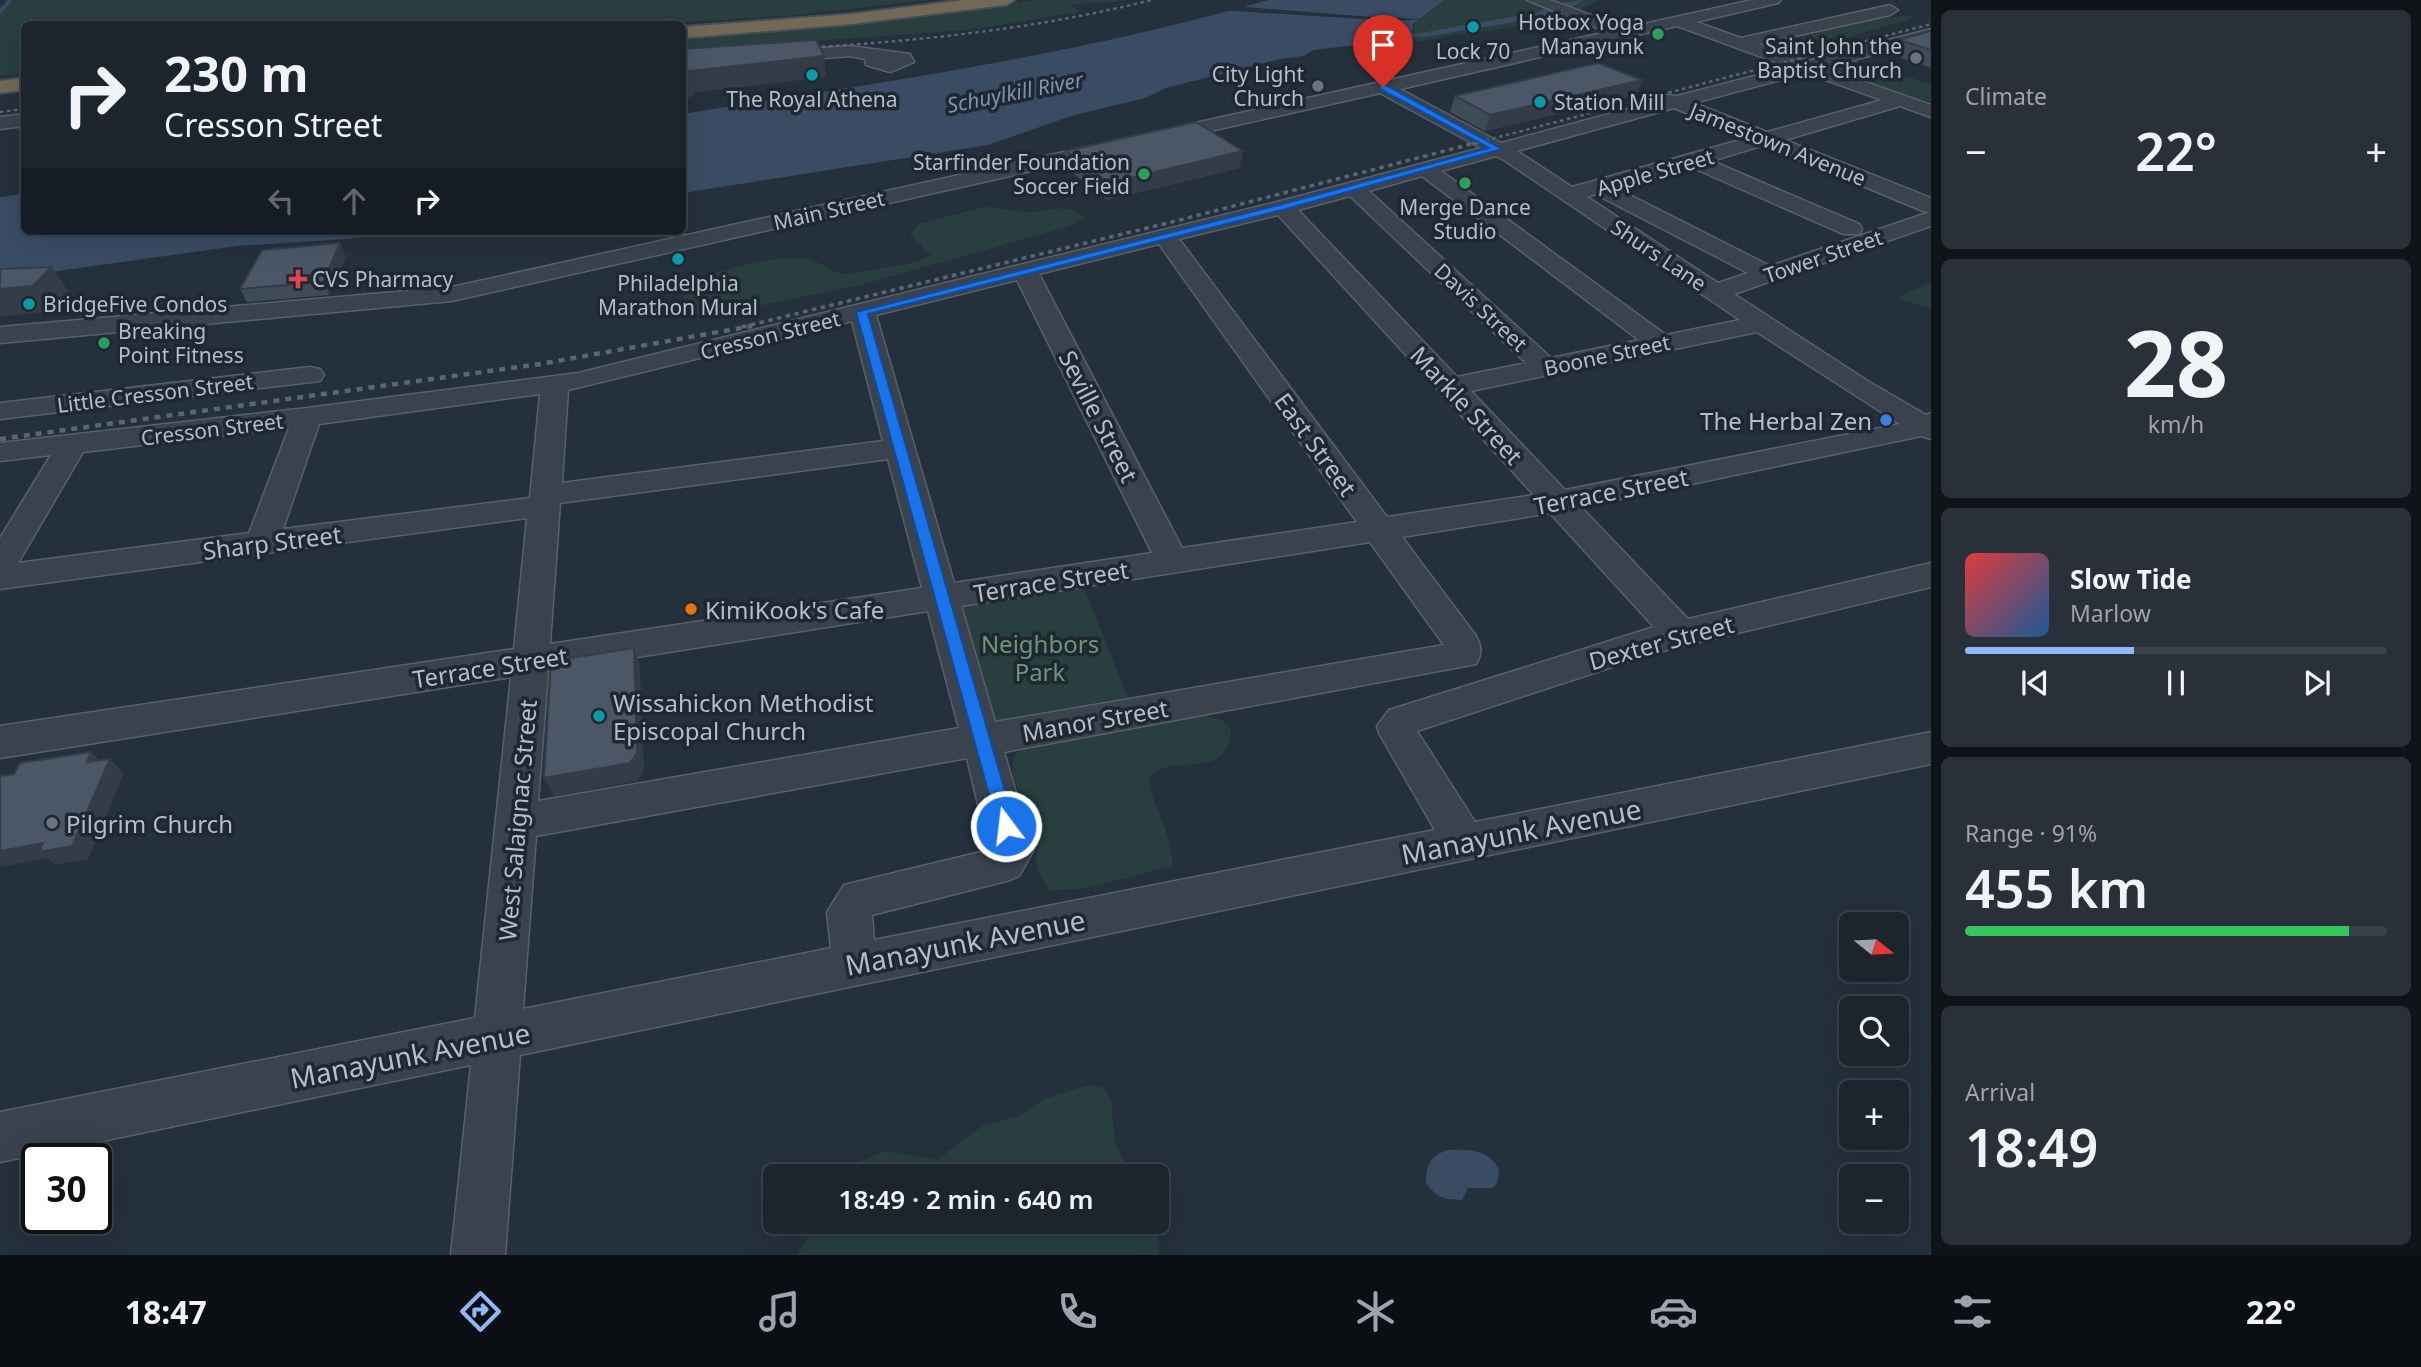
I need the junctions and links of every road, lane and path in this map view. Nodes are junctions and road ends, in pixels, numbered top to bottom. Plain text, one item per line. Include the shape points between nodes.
1 (970, 0) edge
2 (1006, 0) edge
3 (1535, 0) edge
4 (1773, 0) edge
5 (1868, 0) edge
6 (1677, 21) junction
7 (686, 31) edge
8 (686, 31) edge
9 (1625, 33) junction
10 (1931, 34) edge
11 (1740, 43) junction
12 (1547, 50) junction
13 (879, 56) dead end
14 (1571, 60) dead end
15 (686, 64) edge
16 (1805, 66) junction
17 (21, 82) edge
18 (0, 85) edge
19 (1383, 87) junction
20 (1646, 90) dead end
21 (1902, 100) junction
22 (1674, 102) junction
23 (1931, 111) edge
24 (21, 120) edge
25 (0, 123) edge
26 (1768, 140) junction
27 (1497, 149) junction
28 (1696, 161) junction
29 (1425, 169) junction
30 (1354, 188) junction
31 (1600, 188) junction
32 (1569, 195) junction
33 (1931, 206) edge
34 (1283, 207) junction
35 (1931, 219) edge
36 (1851, 229) dead end
37 (1165, 236) junction
38 (1025, 271) junction
39 (1768, 274) junction
40 (1716, 292) junction
41 (862, 312) junction
42 (1763, 323) junction
43 (0, 335) edge
44 (1661, 344) junction
45 (1546, 368) junction
46 (310, 375) dead end
47 (555, 386) junction
48 (1450, 387) junction
49 (0, 411) edge
50 (307, 417) junction
51 (1928, 426) edge
52 (72, 445) junction
53 (900, 448) junction
54 (0, 452) edge
55 (545, 500) junction
56 (1558, 502) junction
57 (1380, 531) junction
58 (262, 543) junction
59 (1173, 562) junction
60 (0, 565) edge
61 (1931, 575) edge
62 (0, 577) edge
63 (942, 597) junction
64 (1681, 634) junction
65 (1464, 652) joint
66 (531, 661) junction
67 (982, 740) junction
68 (0, 742) edge
69 (1931, 748) edge
70 (517, 822) junction
71 (1465, 842) junction
72 (855, 965) junction
73 (499, 1037) junction
74 (0, 1137) edge
75 (478, 1255) edge

1 - 7 highway
2 - 8 highway via 852,19
3 - 9 street
4 - 6 street, Main Street
5 - 11 street via 1890,9
6 - 9 street, Main Street
6 - 11 street
9 - 12 street, Main Street
10 - 16 street, Cresson Street
11 - 16 street
12 - 14 street
12 - 19 street, Main Street
13 - 15 street via 850,51
16 - 21 street
16 - 22 street, Cresson Street
17 - 18 highway
19 - 27 street, Shurs Lane via 1436,107
19 - 43 street, Main Street via 452,294
20 - 22 street, Jamestown Avenue
21 - 23 street
21 - 26 street, Apple Street
22 - 26 street, Jamestown Avenue
22 - 27 street, Cresson Street
24 - 25 street
26 - 28 street, Apple Street
26 - 33 street, Jamestown Avenue
27 - 29 street, Cresson Street
27 - 32 street, Shurs Lane
28 - 31 street, Apple Street
28 - 36 street
29 - 30 street, Cresson Street
29 - 44 street
30 - 34 street, Cresson Street
30 - 45 street, Davis Street
31 - 32 street, Apple Street
31 - 39 street
32 - 40 street, Shurs Lane
34 - 37 street, Cresson Street
34 - 48 street, Markle Street
35 - 39 street, Tower Street
37 - 38 street, Cresson Street
37 - 57 street, East Street
38 - 41 street, Cresson Street
38 - 59 street, Seville Street
39 - 40 street, Tower Street
40 - 42 street, Shurs Lane
41 - 47 street, Cresson Street
41 - 53 street
42 - 44 street, Boone Street
42 - 51 street, Shurs Lane
44 - 45 street, Boone Street
45 - 48 street, Boone Street
46 - 49 street, Little Cresson Street
47 - 50 street, Cresson Street
47 - 55 street, West Salaignac Street
48 - 56 street, Markle Street
50 - 52 street, Cresson Street
50 - 58 street
51 - 56 street, Terrace Street
52 - 54 street, Cresson Street
52 - 60 street
53 - 55 street, Sharp Street
53 - 63 street
55 - 58 street, Sharp Street
55 - 66 street, West Salaignac Street
56 - 57 street, Terrace Street
56 - 64 street, Markle Street
57 - 59 street, Terrace Street
57 - 65 street, East Street
58 - 62 street, Sharp Street
59 - 63 street, Terrace Street
61 - 64 street, Dexter Street
63 - 66 street, Terrace Street
63 - 67 street
64 - 71 street, Dexter Street via 1396,726
65 - 67 street, Manor Street via 1458,657
66 - 68 street, Terrace Street
66 - 70 street, West Salaignac Street
67 - 70 street, Manor Street
67 - 72 street via 1011,845 1009,858 995,867 859,899 849,912
69 - 71 street, Manayunk Avenue
70 - 73 street, West Salaignac Street
71 - 72 street, Manayunk Avenue
72 - 73 street, Manayunk Avenue
73 - 74 street, Manayunk Avenue
73 - 75 street, West Salaignac Street

